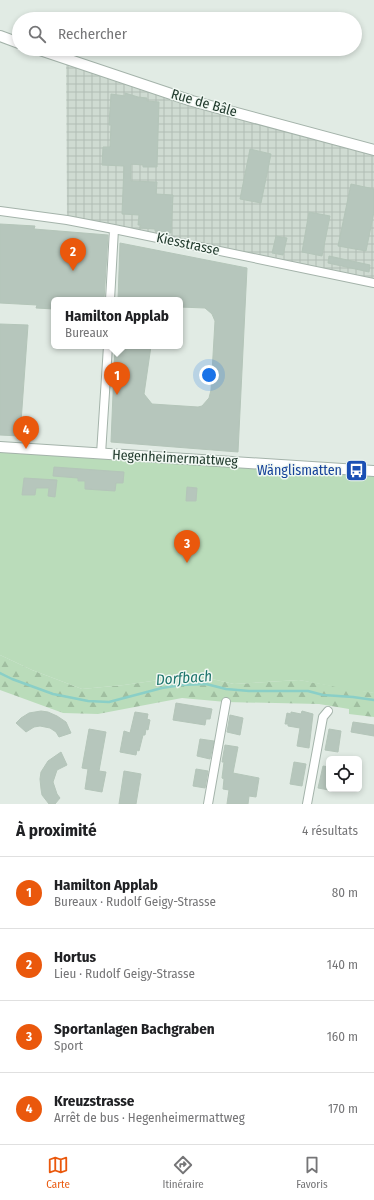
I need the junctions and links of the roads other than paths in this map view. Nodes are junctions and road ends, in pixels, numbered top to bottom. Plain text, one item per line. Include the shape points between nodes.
1 (0, 36) edge
2 (12, 40) edge
3 (58, 56) edge
4 (374, 150) edge
5 (0, 211) edge
6 (114, 229) junction
7 (374, 283) edge
8 (110, 297) edge
9 (108, 349) edge
10 (0, 448) edge
11 (101, 454) junction
12 (374, 471) edge
13 (226, 702) dead end
14 (328, 711) dead end
15 (208, 804) edge
16 (308, 804) edge

1 - 2 street
3 - 4 street, Rue de Bâle via 192,101
5 - 6 street, Kiesstrasse
6 - 7 street, Kiesstrasse
6 - 8 street
9 - 11 street
10 - 11 street, Hegenheimermattweg
11 - 12 street, Hegenheimermattweg
13 - 15 street
14 - 16 street via 323,717

